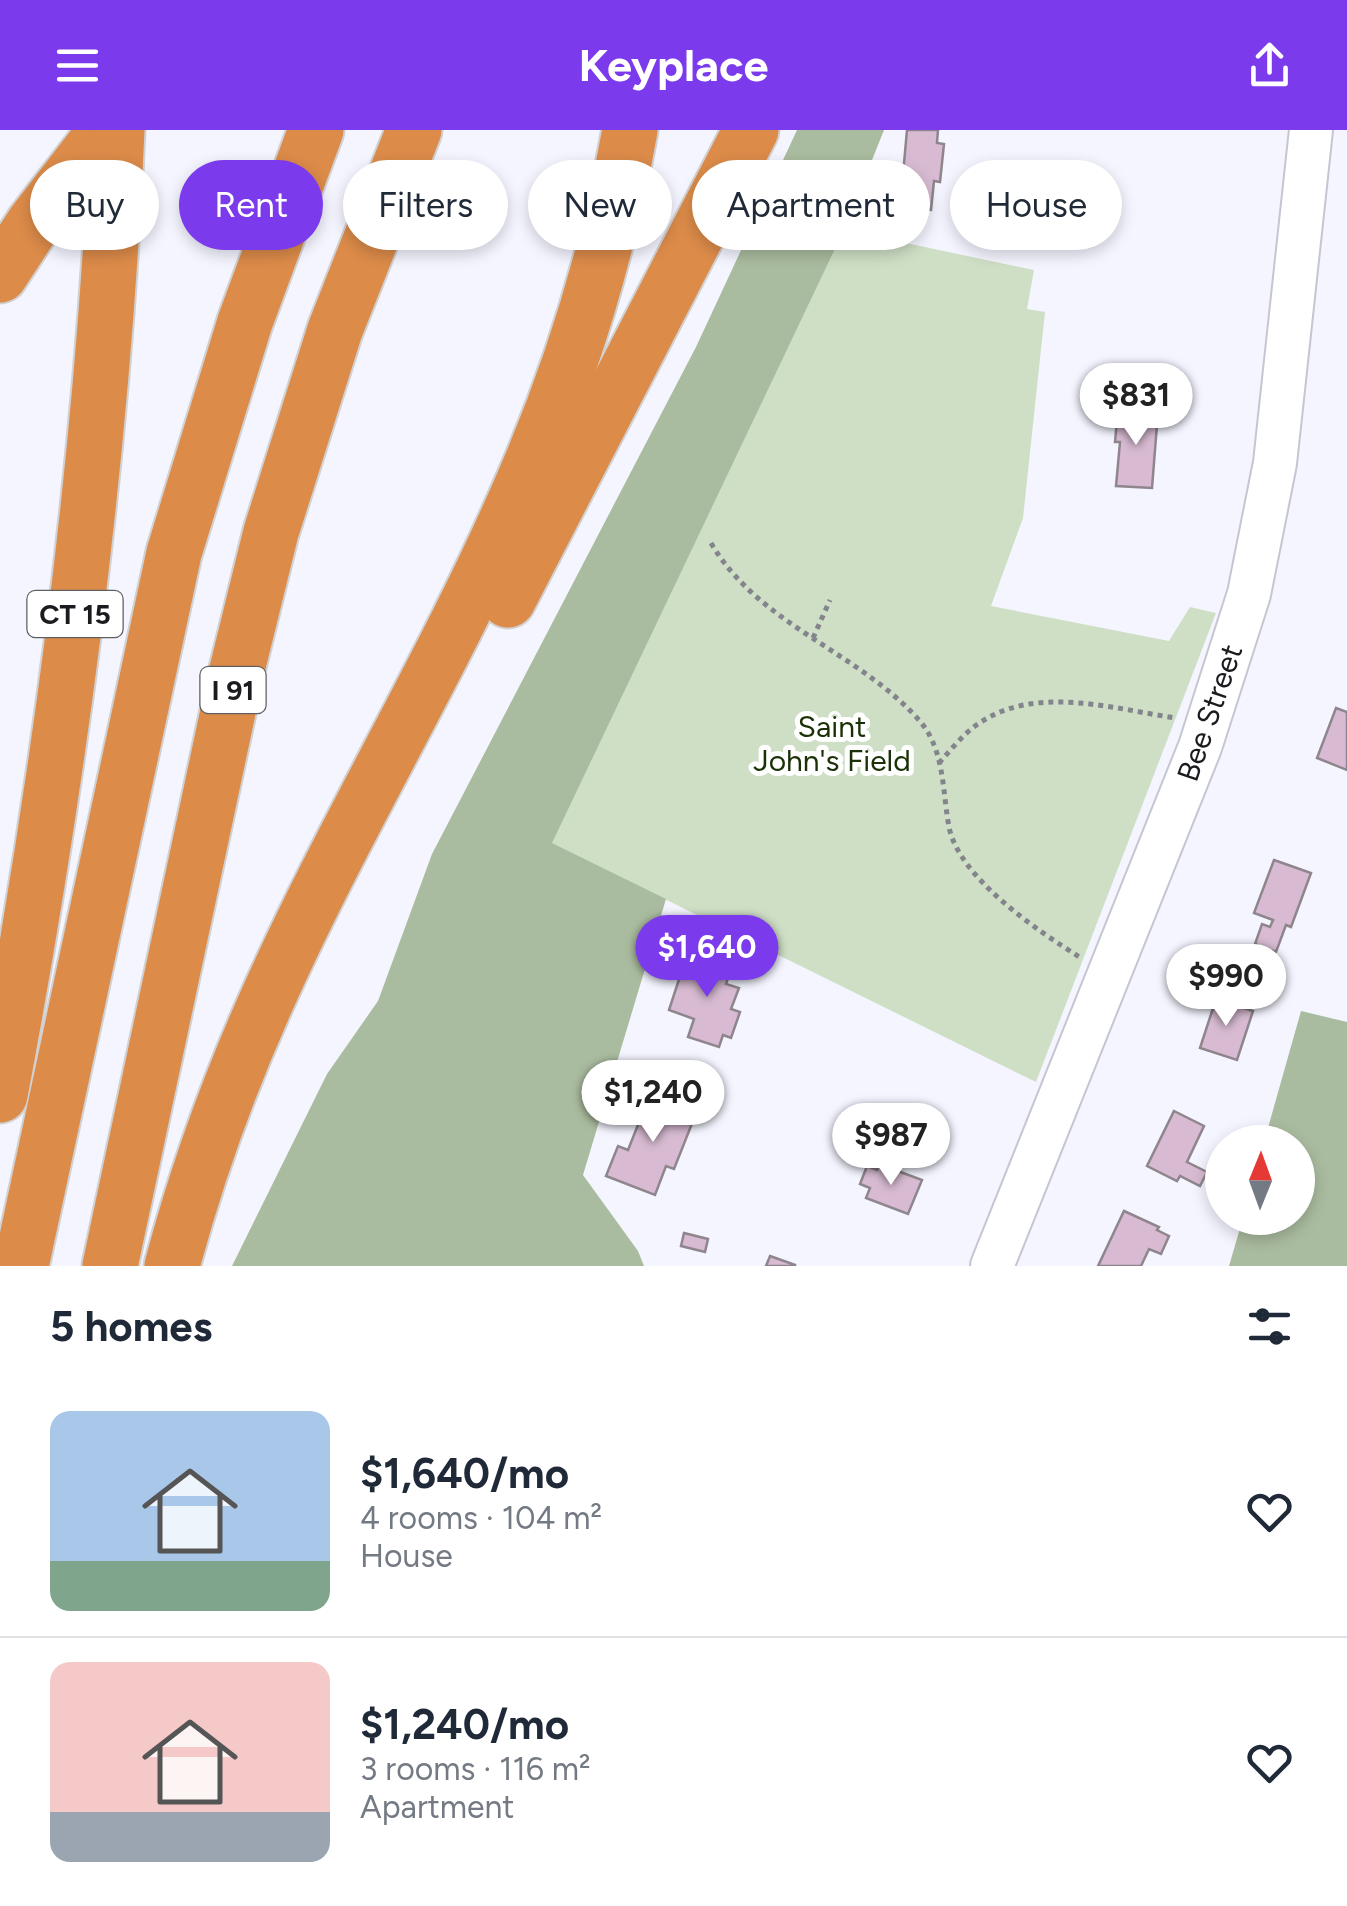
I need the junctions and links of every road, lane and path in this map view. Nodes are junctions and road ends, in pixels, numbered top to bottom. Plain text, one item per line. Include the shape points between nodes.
1 (106, 130) edge
2 (117, 130) edge
3 (316, 130) edge
4 (414, 130) edge
5 (630, 130) edge
6 (751, 130) edge
7 (1312, 130) edge
8 (0, 275) edge
9 (712, 542) dead end
10 (830, 600) dead end
11 (813, 639) junction
12 (1208, 724) junction
13 (939, 763) junction
14 (1110, 972) junction
15 (267, 1000) junction
16 (0, 1095) edge
17 (20, 1266) edge
18 (110, 1266) edge
19 (172, 1266) edge
20 (992, 1266) edge

1 - 8 highway
2 - 16 highway, CT 15 via 79,580
3 - 17 highway via 244,322 174,554
4 - 18 highway, I 91 via 335,330 271,532
5 - 15 highway via 581,329 522,486
6 - 15 highway via 346,898
7 - 12 street, Bee Street via 1275,463 1249,594
9 - 11 path via 749,591
10 - 11 path
11 - 13 path via 900,699 923,724
12 - 13 path via 1050,701 996,713
12 - 14 street, Bee Street
13 - 14 path via 949,829 972,874 1054,941
14 - 20 street, Bee Street
15 - 19 highway via 214,1130

